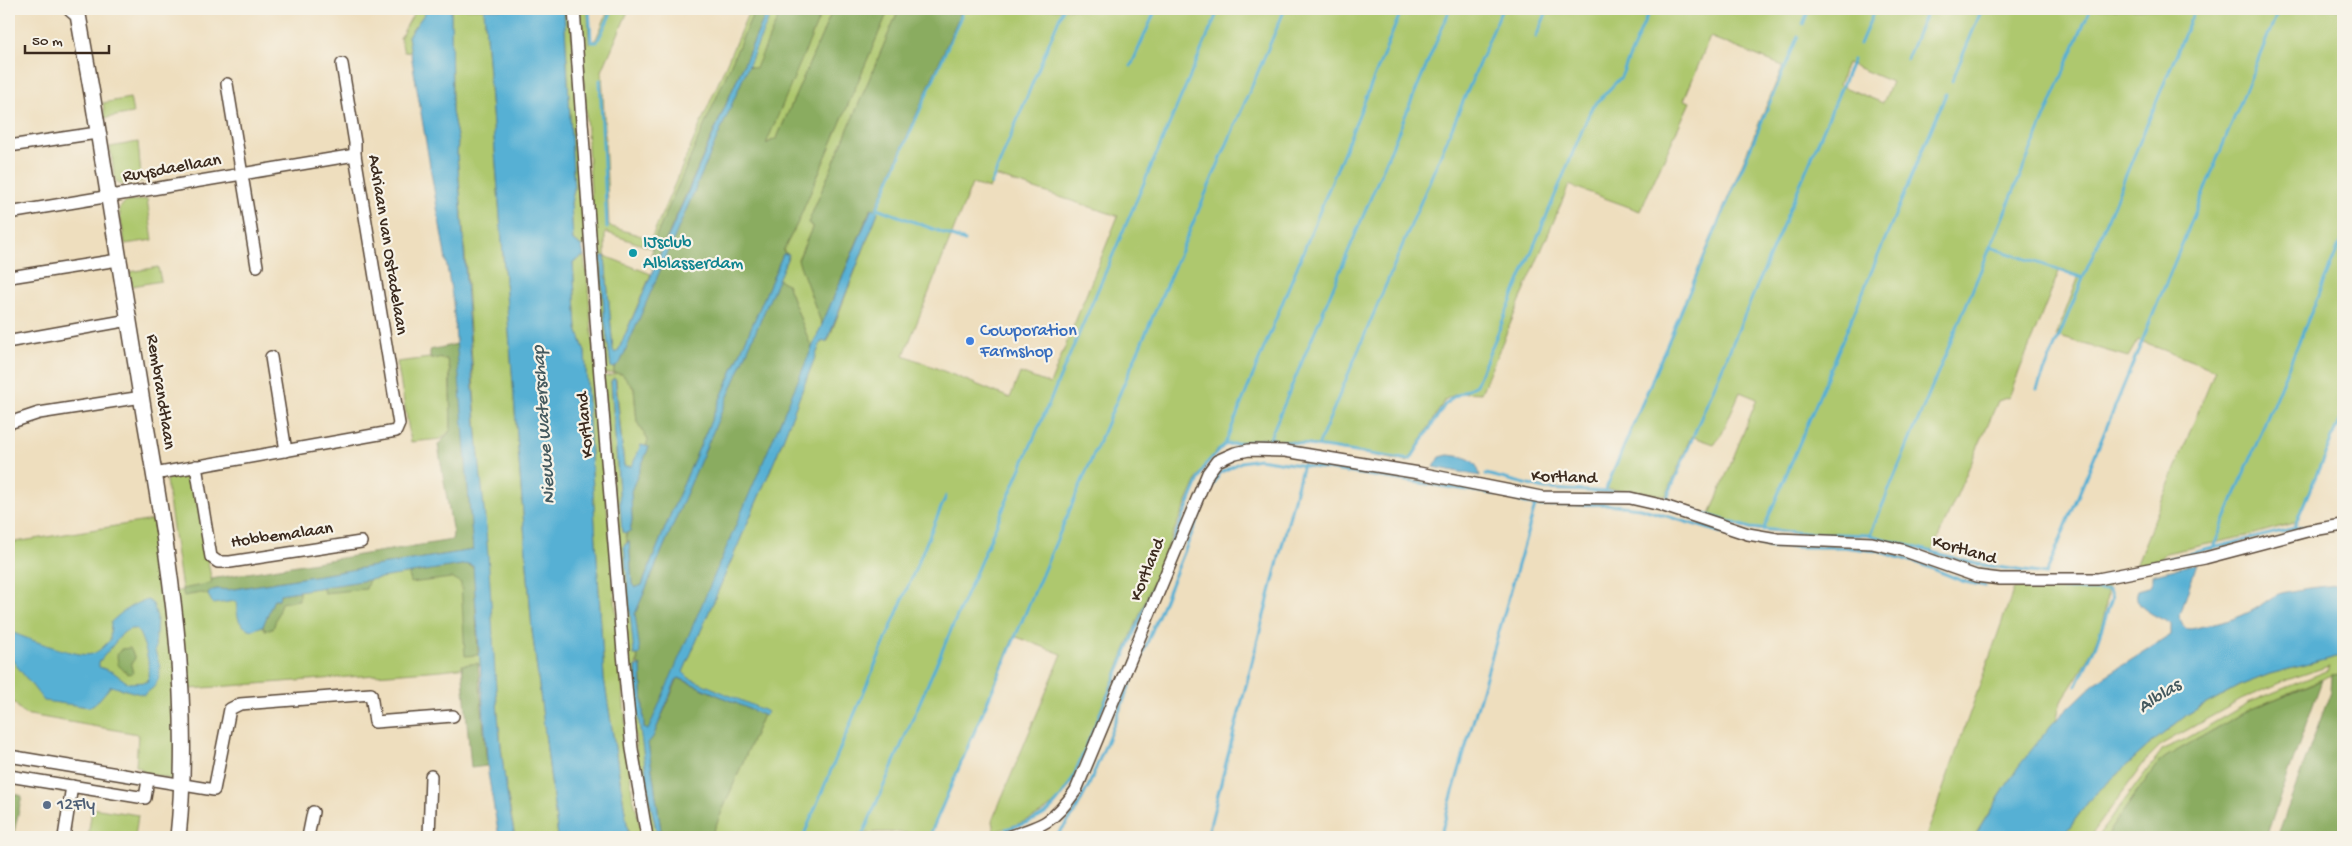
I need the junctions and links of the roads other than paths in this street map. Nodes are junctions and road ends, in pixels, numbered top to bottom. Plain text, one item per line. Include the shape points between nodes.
1 (73, 9) edge
2 (574, 9) edge
3 (342, 64) dead end
4 (227, 84) dead end
5 (97, 133) junction
6 (9, 146) edge
7 (354, 155) junction
8 (242, 174) junction
9 (108, 198) junction
10 (9, 212) edge
11 (118, 260) junction
12 (257, 266) dead end
13 (10, 277) dead end
14 (129, 320) junction
15 (12, 341) dead end
16 (272, 357) dead end
17 (142, 397) junction
18 (9, 423) edge
19 (286, 451) junction
20 (196, 466) junction
21 (154, 474) junction
22 (2343, 525) edge
23 (361, 542) dead end
24 (453, 716) dead end
25 (9, 756) edge
26 (9, 776) edge
27 (431, 776) dead end
28 (148, 780) junction
29 (182, 785) junction
30 (72, 786) junction
31 (312, 812) dead end
32 (64, 837) edge
33 (178, 837) edge
34 (308, 837) edge
35 (429, 837) edge
36 (647, 837) edge
37 (1007, 837) edge

1 - 5 street, Rembrandtlaan via 78,15
2 - 36 street, Kortland via 624,664 632,749
3 - 7 street, Adriaan van Ostadelaan via 356,143
4 - 8 street, Ruysdaellaan
5 - 6 street
5 - 9 street, Rembrandtlaan
7 - 8 street, Ruysdaellaan
7 - 19 street, Adriaan van Ostadelaan via 399,424 396,431
8 - 9 street, Ruysdaellaan
8 - 12 street, Ruysdaellaan
9 - 10 street, Ruysdaellaan
9 - 11 street, Rembrandtlaan
11 - 13 street
11 - 14 street, Rembrandtlaan
14 - 15 street
14 - 17 street, Rembrandtlaan
16 - 19 street
17 - 18 street via 39,413
17 - 21 street, Rembrandtlaan
19 - 20 street
20 - 21 street
20 - 23 street, Hobbemalaan via 211,557 218,562
21 - 29 street, Rembrandtlaan via 171,582 182,693
22 - 37 street, Kortland via 2307,531 2205,558 2098,579 2000,579 1976,576 1872,543 1777,539 1748,534 1630,498 1541,497 1309,454 1274,450 1235,453 1217,461 1208,473 1076,790 1054,818
24 - 29 street via 375,722 371,694 240,704 230,709 214,790
25 - 28 street
26 - 30 street
27 - 35 street
28 - 29 street
28 - 30 street via 145,798
29 - 33 street, Rembrandtlaan
30 - 32 street
31 - 34 street

